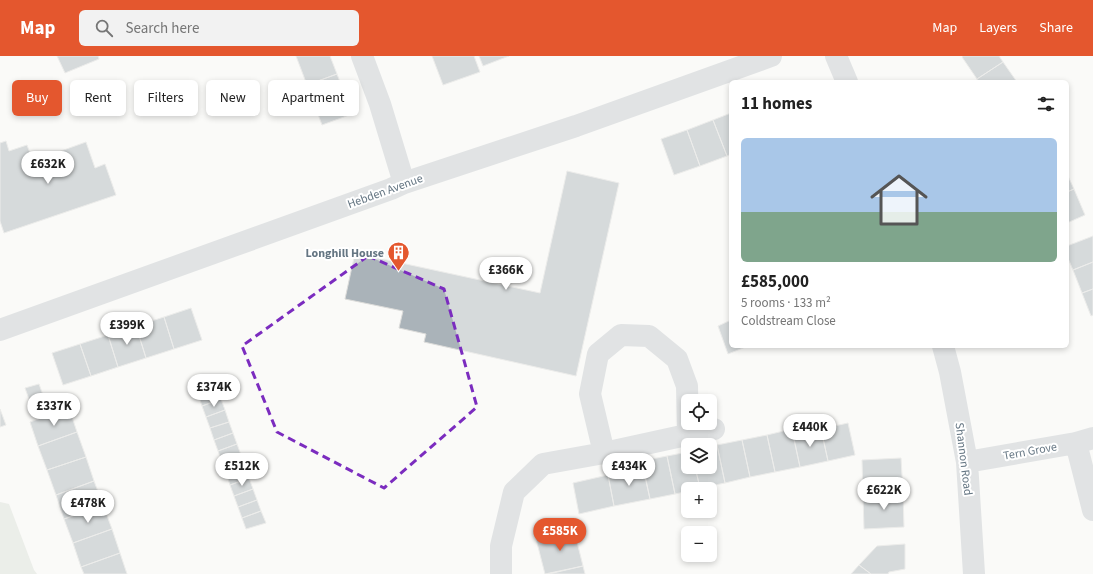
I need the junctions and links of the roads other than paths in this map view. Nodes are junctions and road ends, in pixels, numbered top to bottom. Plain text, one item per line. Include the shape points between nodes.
1 (362, 56) edge
2 (771, 56) edge
3 (836, 56) edge
4 (846, 80) edge
5 (404, 183) junction
6 (0, 330) edge
7 (944, 348) edge
8 (709, 430) edge
9 (688, 434) junction
10 (1085, 441) edge
11 (604, 454) junction
12 (967, 462) junction
13 (1093, 510) edge
14 (501, 574) edge
15 (974, 574) edge

1 - 5 street via 380,104
2 - 5 street, Hebden Avenue via 576,126
3 - 4 street
5 - 6 street, Hebden Avenue
7 - 12 street, Shannon Road
8 - 9 street
9 - 11 street
9 - 11 street via 687,386 677,359 649,336 621,335 598,354 590,394
10 - 12 street, Tern Grove
10 - 13 street
11 - 14 street via 543,464 514,492 501,546
12 - 15 street, Shannon Road

